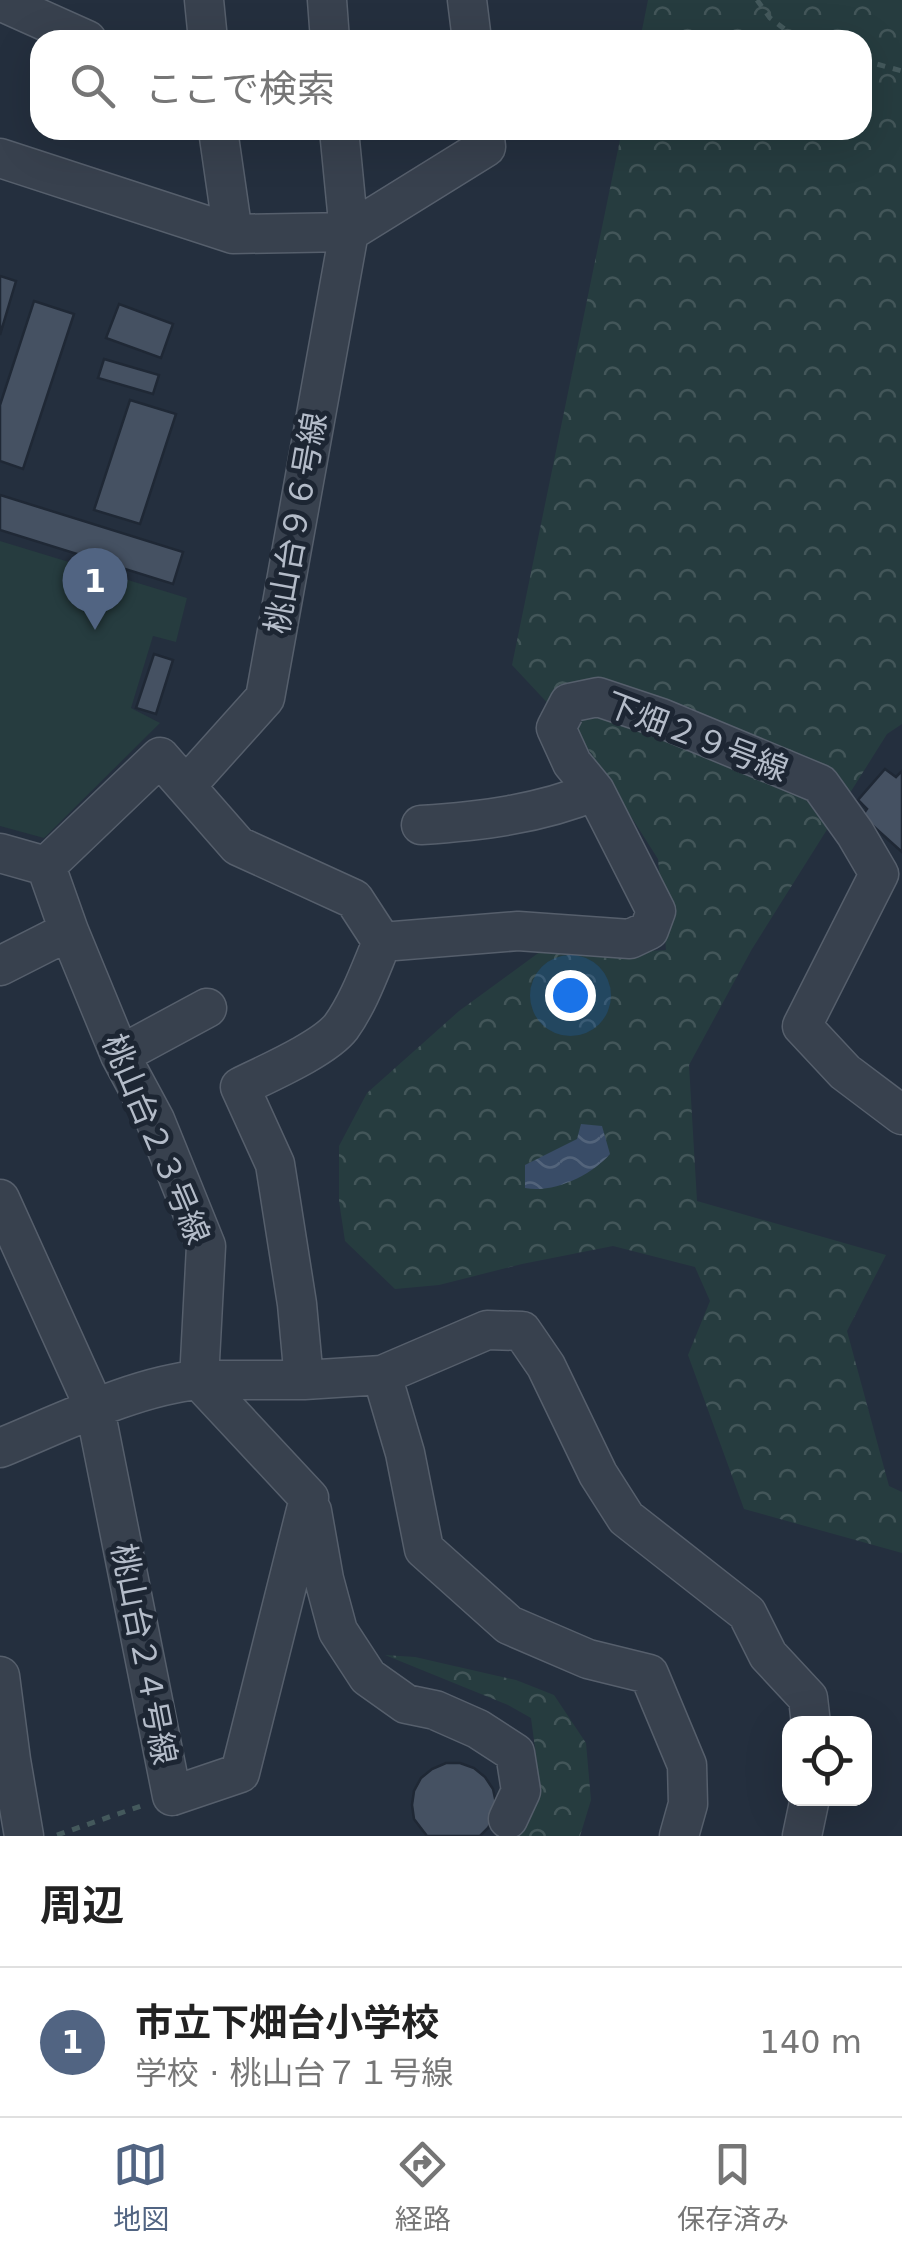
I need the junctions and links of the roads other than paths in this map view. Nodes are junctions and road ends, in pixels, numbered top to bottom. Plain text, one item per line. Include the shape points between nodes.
1 (204, 0) edge
2 (326, 0) edge
3 (467, 0) edge
4 (0, 1) edge
5 (65, 30) edge
6 (207, 30) edge
7 (329, 30) edge
8 (471, 30) edge
9 (219, 140) edge
10 (340, 140) edge
11 (485, 140) edge
12 (0, 158) edge
13 (348, 232) junction
14 (233, 234) junction
15 (186, 786) junction
16 (595, 792) junction
17 (422, 825) dead end
18 (0, 853) edge
19 (46, 866) junction
20 (891, 879) edge
21 (69, 932) junction
22 (382, 942) junction
23 (0, 966) edge
24 (207, 1008) dead end
25 (120, 1055) junction
26 (902, 1114) edge
27 (0, 1199) edge
28 (382, 1375) junction
29 (200, 1380) junction
30 (304, 1380) junction
31 (95, 1409) junction
32 (0, 1448) edge
33 (310, 1498) junction
34 (0, 1676) edge
35 (810, 1716) edge
36 (808, 1806) edge
37 (508, 1819) dead end
38 (24, 1836) edge
39 (679, 1836) edge
40 (802, 1836) edge

1 - 6 street
2 - 7 street
3 - 8 street
4 - 5 street
9 - 14 street
10 - 13 street, 桃山台９６号線
11 - 13 street via 486,147
12 - 14 street
13 - 14 street
13 - 15 street, 桃山台９６号線 via 265,698
15 - 19 street via 160,757
15 - 22 street via 238,846 354,899
16 - 17 street via 496,818
16 - 20 street, 下畑２９号線 via 556,728 569,703 598,697 820,784
16 - 22 street, 下畑２９号線 via 656,911 649,930 630,939 518,931
18 - 19 street
19 - 21 street, 桃山台２３号線
20 - 26 street, 下畑２９号線 via 802,1026 845,1072
21 - 23 street
21 - 25 street, 桃山台２３号線
22 - 30 street via 339,1029 240,1086 275,1164
24 - 25 street
25 - 29 street, 桃山台２３号線 via 155,1120 206,1246
27 - 31 street, 桃山台２４号線
28 - 30 street
28 - 35 street via 488,1330 522,1331 626,1518 746,1614 768,1655 808,1698
28 - 39 street via 424,1549 509,1625 588,1659 649,1674 687,1765 688,1804
29 - 30 street
29 - 31 street
29 - 33 street
31 - 32 street
31 - 33 street, 桃山台２４号線 via 172,1796 240,1773
33 - 37 street via 338,1631 368,1676 406,1704 478,1729 514,1754 521,1791
34 - 38 street
36 - 40 street

